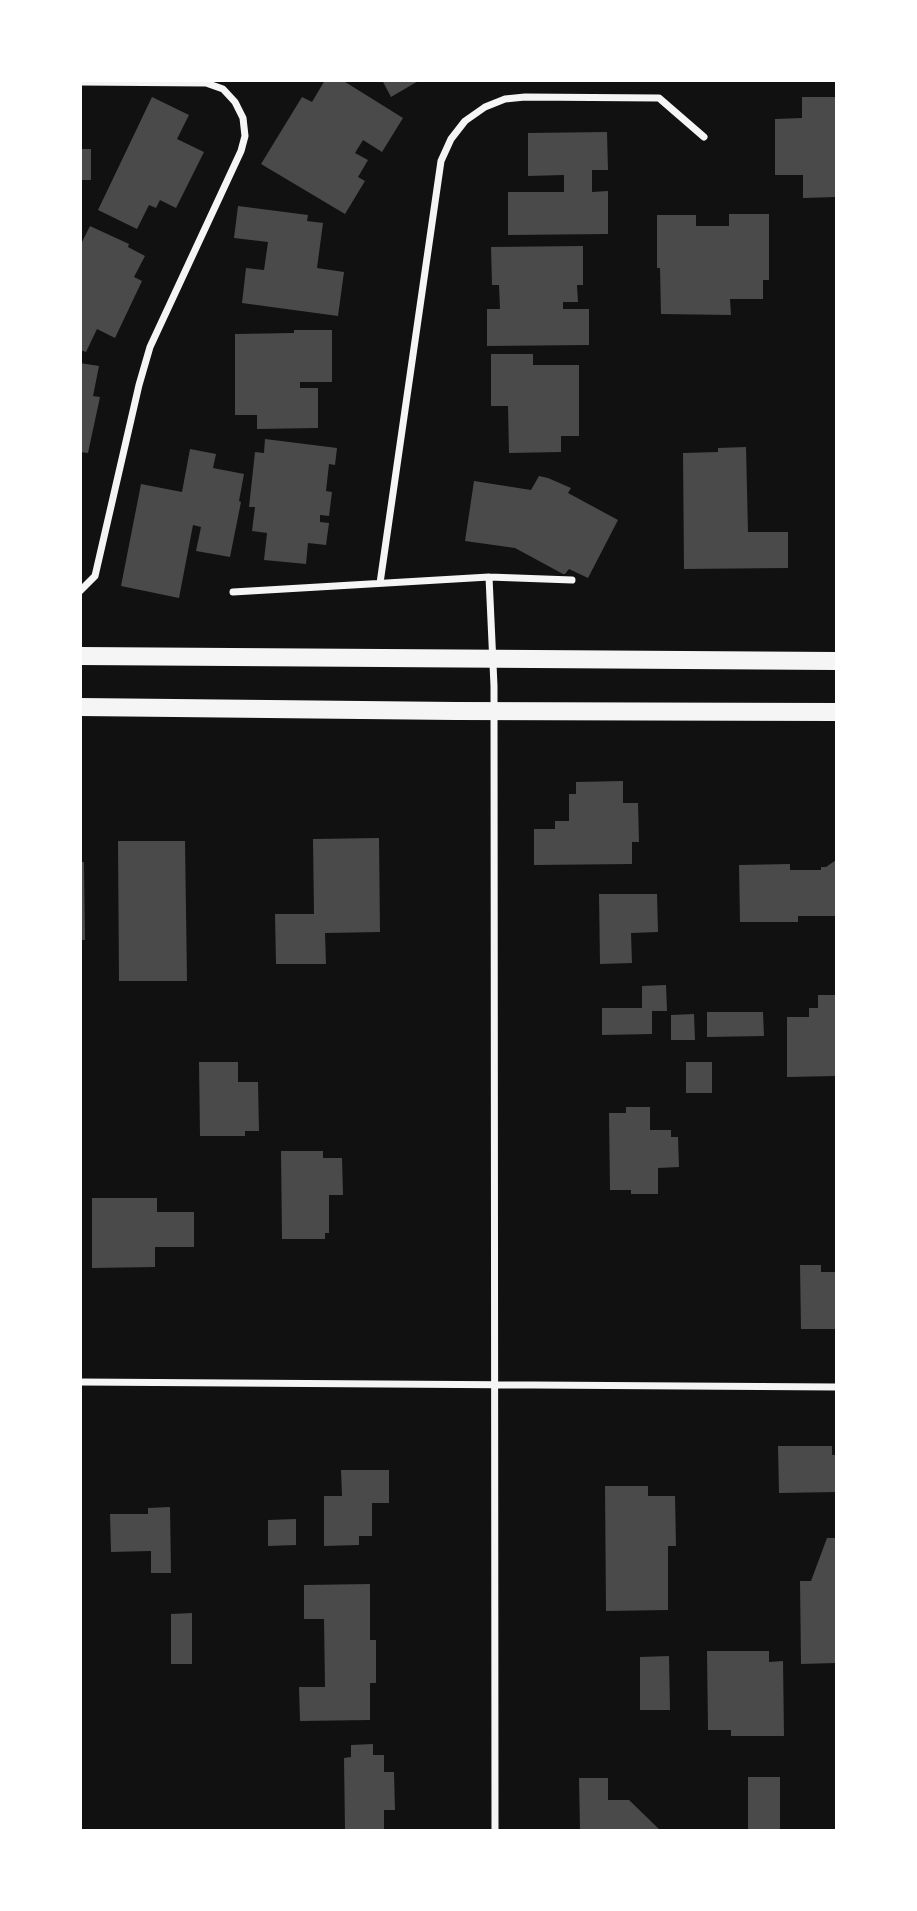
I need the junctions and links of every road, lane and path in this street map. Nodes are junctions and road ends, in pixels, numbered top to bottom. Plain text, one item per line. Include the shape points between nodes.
1 (80, 82) edge
2 (704, 136) dead end
3 (489, 577) junction
4 (572, 580) dead end
5 (380, 583) junction
6 (80, 591) edge
7 (233, 592) dead end
8 (80, 656) edge
9 (494, 659) junction
10 (836, 661) edge
11 (80, 706) edge
12 (494, 710) junction
13 (836, 712) edge
14 (80, 1382) edge
15 (496, 1384) junction
16 (836, 1387) edge
17 (495, 1830) edge

1 - 6 street via 206,83 223,89 236,102 245,136 150,347 95,576
2 - 5 street via 659,98 525,97 485,107 465,121 451,139 441,161
3 - 4 street
3 - 5 street
3 - 9 street
5 - 7 street
8 - 9 main road
9 - 10 main road
9 - 12 street
11 - 12 main road
12 - 13 main road
12 - 15 street
14 - 15 street
15 - 16 street
15 - 17 street

